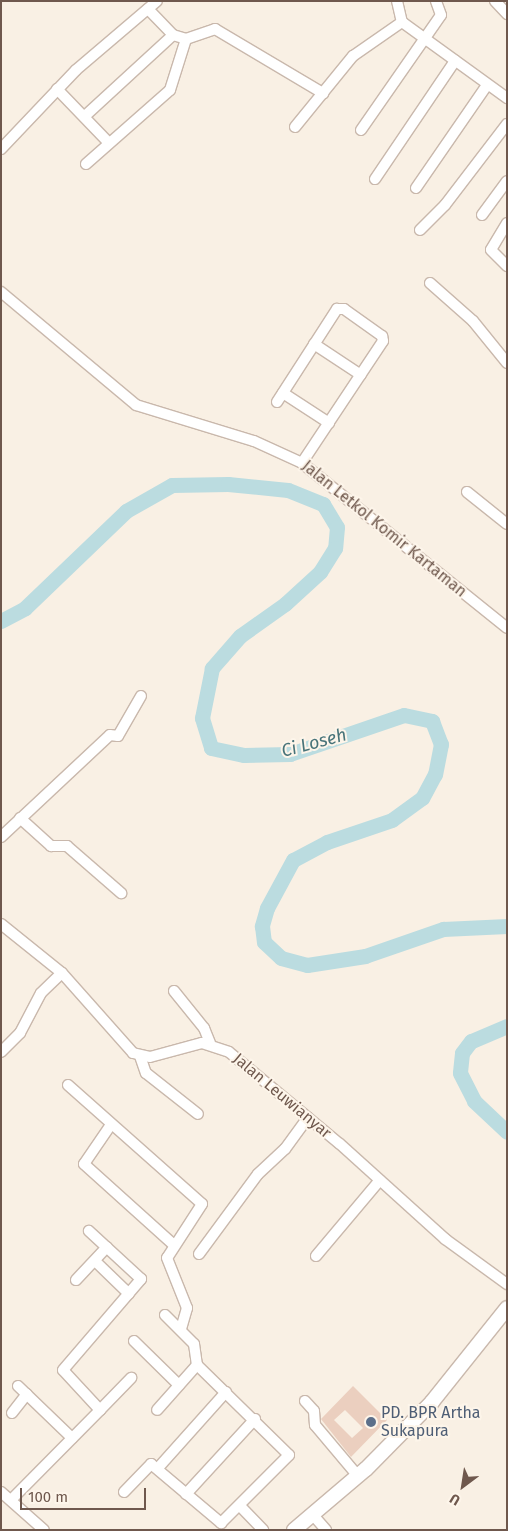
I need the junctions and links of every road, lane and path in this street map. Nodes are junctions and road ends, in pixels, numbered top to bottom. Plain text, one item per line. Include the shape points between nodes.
1 (157, 1) edge
2 (397, 1) edge
3 (436, 1) edge
4 (494, 1) edge
5 (148, 8) junction
6 (507, 14) edge
7 (402, 22) junction
8 (173, 35) junction
9 (186, 39) junction
10 (422, 39) junction
11 (455, 61) junction
12 (487, 85) junction
13 (57, 89) junction
14 (323, 93) junction
15 (507, 98) edge
16 (86, 115) junction
17 (507, 124) edge
18 (295, 127) dead end
19 (362, 130) dead end
20 (109, 143) junction
21 (1, 148) edge
22 (86, 164) dead end
23 (375, 178) dead end
24 (507, 181) edge
25 (416, 188) dead end
26 (482, 214) dead end
27 (507, 223) edge
28 (420, 230) dead end
29 (507, 266) edge
30 (430, 283) dead end
31 (1, 292) edge
32 (314, 344) junction
33 (507, 363) edge
34 (361, 375) junction
35 (329, 423) junction
36 (302, 463) junction
37 (467, 492) dead end
38 (507, 524) edge
39 (507, 628) edge
40 (141, 696) dead end
41 (20, 818) junction
42 (1, 837) edge
43 (121, 894) dead end
44 (1, 924) edge
45 (62, 973) junction
46 (174, 991) dead end
47 (210, 1043) junction
48 (1, 1052) edge
49 (140, 1056) junction
50 (68, 1085) dead end
51 (198, 1114) dead end
52 (308, 1118) junction
53 (110, 1126) junction
54 (380, 1180) junction
55 (90, 1231) dead end
56 (174, 1245) junction
57 (107, 1247) junction
58 (199, 1254) dead end
59 (316, 1256) dead end
60 (95, 1261) junction
61 (76, 1280) dead end
62 (507, 1284) edge
63 (129, 1294) junction
64 (507, 1308) edge
65 (164, 1315) dead end
66 (181, 1329) junction
67 (134, 1342) dead end
68 (197, 1365) junction
69 (131, 1378) dead end
70 (179, 1385) junction
71 (18, 1386) dead end
72 (226, 1392) junction
73 (27, 1394) junction
74 (305, 1402) dead end
75 (100, 1410) junction
76 (157, 1410) dead end
77 (12, 1413) dead end
78 (255, 1419) junction
79 (72, 1438) junction
80 (158, 1468) junction
81 (358, 1476) junction
82 (1, 1492) edge
83 (124, 1492) dead end
84 (186, 1494) junction
85 (11, 1500) junction
86 (241, 1507) junction
87 (313, 1514) junction
88 (44, 1530) edge
89 (263, 1530) edge
90 (294, 1530) edge
91 (326, 1530) edge

1 - 5 street
2 - 7 street
3 - 10 street via 441,15
4 - 6 street
5 - 8 street
5 - 13 street
7 - 10 street
7 - 14 street via 364,46
8 - 9 street
8 - 16 street
9 - 14 street via 215,29
9 - 20 street via 170,90
10 - 11 street
10 - 19 street
11 - 12 street
11 - 23 street
12 - 15 street
12 - 25 street
13 - 16 street
13 - 21 street
14 - 18 street
16 - 20 street
17 - 28 street via 445,205
20 - 22 street
24 - 26 street
27 - 29 street via 491,250
30 - 33 street via 473,321
31 - 36 street, Jalan Letkol Komir Kartaman via 136,405 254,441
32 - 34 street
32 - 34 street via 335,310 344,309 383,337
32 - 35 street via 280,397
34 - 35 street
35 - 36 street
36 - 39 street, Jalan Letkol Komir Kartaman
37 - 38 street
40 - 41 street via 118,736 110,734
41 - 42 street
41 - 43 street via 51,846 67,846
44 - 45 street
45 - 48 street via 41,993 20,1033
45 - 49 street via 127,1048
46 - 47 street via 204,1028
47 - 49 street
47 - 52 street, Jalan Leuwianyar via 229,1052
49 - 51 street via 146,1073
50 - 53 street
52 - 54 street, Jalan Leuwianyar
52 - 58 street via 285,1149 258,1174
53 - 56 street via 84,1164
53 - 56 street via 202,1204
54 - 59 street
54 - 62 street, Jalan Leuwianyar via 445,1239
55 - 57 street
56 - 66 street via 168,1259 187,1308
57 - 60 street
57 - 63 street via 140,1278
60 - 61 street
60 - 63 street
63 - 75 street via 63,1370
64 - 81 street via 432,1402
65 - 66 street
66 - 68 street via 194,1344
67 - 70 street
68 - 70 street
68 - 72 street
69 - 75 street
70 - 76 street
71 - 73 street
72 - 78 street
72 - 80 street
73 - 77 street
73 - 79 street
74 - 81 street via 314,1411 315,1425
75 - 79 street
78 - 84 street
78 - 86 street via 289,1455
79 - 85 street
80 - 83 street via 150,1464
80 - 84 street
81 - 87 street
82 - 85 street
84 - 86 street via 220,1524
85 - 88 street
86 - 89 street
87 - 90 street
87 - 91 street

